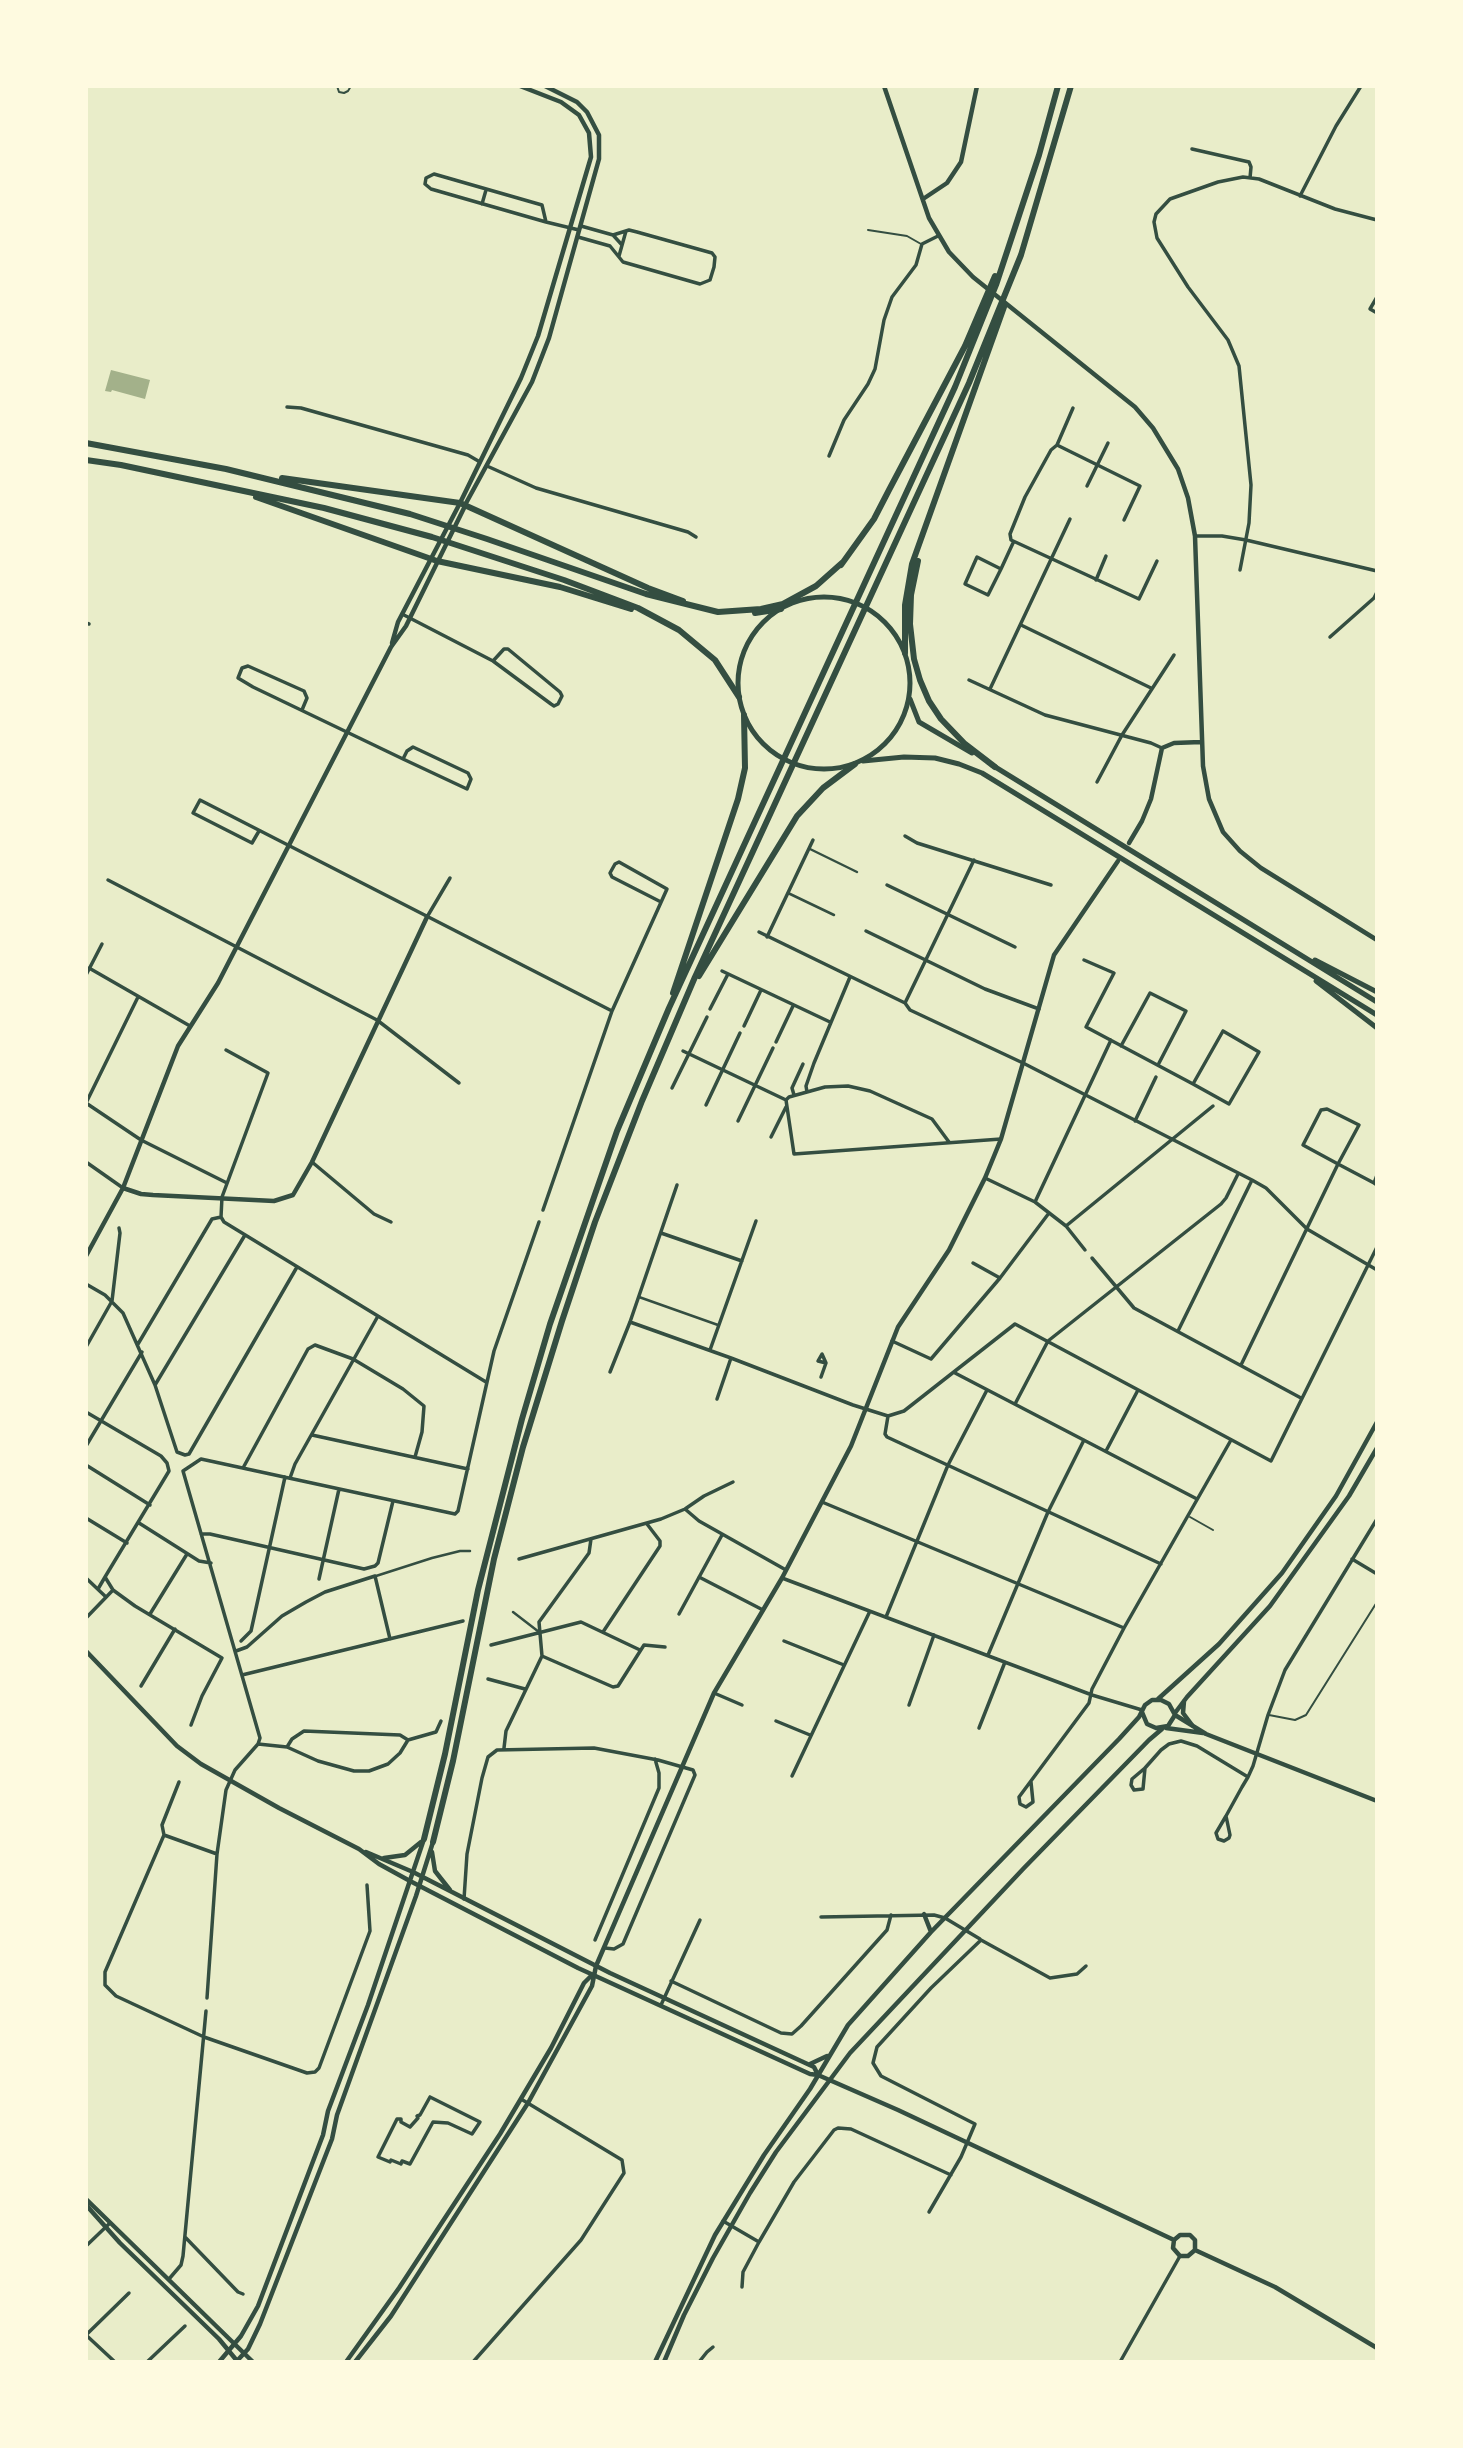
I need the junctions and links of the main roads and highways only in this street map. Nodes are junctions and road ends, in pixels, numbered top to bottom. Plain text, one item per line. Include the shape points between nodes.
1 (520, 86) edge
2 (545, 86) edge
3 (884, 86) edge
4 (977, 86) edge
5 (1058, 86) edge
6 (1071, 86) edge
7 (923, 199) junction
8 (1008, 249) junction
9 (1009, 288) junction
10 (86, 443) edge
11 (86, 460) edge
12 (226, 469) junction
13 (211, 484) junction
14 (463, 504) junction
15 (931, 512) junction
16 (434, 560) junction
17 (844, 562) junction
18 (796, 602) junction
19 (781, 609) junction
20 (718, 612) junction
21 (689, 636) junction
22 (391, 647) junction
23 (905, 653) junction
24 (739, 697) junction
25 (910, 699) junction
26 (744, 715) junction
27 (1201, 742) junction
28 (863, 761) junction
29 (855, 764) junction
30 (995, 767) junction
31 (1129, 843) dead end
32 (1118, 861) dead end
33 (427, 917) road end
34 (1253, 925) junction
35 (1377, 940) edge
36 (1273, 951) junction
37 (691, 986) junction
38 (1377, 992) edge
39 (1377, 1002) edge
40 (669, 1008) junction
41 (1377, 1015) edge
42 (1377, 1028) edge
43 (123, 1188) junction
44 (86, 1256) edge
45 (1377, 1422) edge
46 (1377, 1447) edge
47 (86, 1651) edge
48 (1157, 1699) junction
49 (1184, 1700) junction
50 (1142, 1711) junction
51 (1175, 1715) junction
52 (1192, 1725) junction
53 (1164, 1728) junction
54 (1206, 1734) junction
55 (1377, 1801) edge
56 (424, 1839) junction
57 (432, 1845) junction
58 (359, 1849) junction
59 (384, 1858) junction
60 (413, 1872) junction
61 (422, 1877) junction
62 (410, 1881) junction
63 (420, 1886) junction
64 (453, 1893) junction
65 (924, 1914) road end
66 (931, 1933) junction
67 (596, 1966) junction
68 (593, 1975) junction
69 (828, 2056) junction
70 (807, 2064) junction
71 (818, 2075) junction
72 (830, 2080) junction
73 (86, 2199) edge
74 (86, 2205) edge
75 (108, 2225) junction
76 (1174, 2240) junction
77 (1195, 2250) junction
78 (235, 2345) junction
79 (1377, 2348) edge
80 (230, 2352) junction
81 (244, 2354) junction
82 (219, 2362) edge
83 (237, 2362) edge
84 (253, 2362) edge
85 (346, 2362) edge
86 (355, 2362) edge
87 (655, 2362) edge
88 (664, 2362) edge

1 - 14 main road via 579,115 587,127 591,157 522,378
2 - 14 main road via 582,106 599,135 599,159 536,371 488,466
3 - 7 main road
4 - 7 main road via 961,162 947,183
5 - 8 highway
6 - 9 highway
7 - 27 main road via 938,236 955,260 1135,407 1178,468 1195,536
8 - 17 highway via 954,368 874,519
8 - 40 highway via 955,387
9 - 15 highway
9 - 37 highway via 948,432
10 - 12 highway
11 - 13 highway
12 - 14 highway
12 - 20 highway via 410,514 646,594
13 - 16 highway
13 - 21 highway via 324,508 456,545 620,601
14 - 16 main road
14 - 20 highway via 648,588
15 - 23 highway via 909,581
15 - 30 highway via 911,595 914,659 923,690 941,719
16 - 21 highway via 582,593
16 - 22 main road via 410,618
16 - 22 main road via 402,614
17 - 18 highway via 816,590
17 - 20 highway via 816,586 783,604
18 - 19 main road
18 - 23 main road via 832,597 856,603 885,622
19 - 20 highway
19 - 24 main road via 764,621 746,646
21 - 24 highway via 715,660
22 - 43 main road via 218,984 173,1058
23 - 25 main road
24 - 26 main road
25 - 28 main road via 894,736
25 - 30 main road via 916,718 924,725
26 - 29 main road via 767,748 787,761 821,770
26 - 40 highway via 746,756 740,792
27 - 31 main road via 1162,748 1151,799
27 - 35 main road via 1206,788 1217,821 1231,842 1261,868
28 - 29 main road
28 - 36 main road via 918,757 946,760 982,773
29 - 37 highway via 797,816
30 - 34 main road
32 - 67 main road via 1059,944 985,1178 949,1250 906,1313 851,1446 782,1578 714,1693
33 - 43 main road via 295,1193 274,1201 141,1194
34 - 38 main road
34 - 39 main road
36 - 41 main road
36 - 42 main road
37 - 57 highway via 595,1222 531,1418 494,1559
40 - 56 highway via 617,1131 529,1395 478,1590
43 - 44 main road
45 - 48 main road via 1336,1496 1282,1573 1219,1644
46 - 49 main road via 1349,1496 1270,1606
47 - 58 main road via 177,1746 279,1808
48 - 50 main road
48 - 51 main road via 1167,1702
49 - 51 main road
49 - 52 main road via 1183,1713
50 - 53 main road via 1149,1726
50 - 66 main road
51 - 52 main road
51 - 53 main road
52 - 54 main road
53 - 54 main road
53 - 72 main road via 870,2031
54 - 55 main road
56 - 59 main road via 405,1856
56 - 60 main road
57 - 61 main road
57 - 64 main road via 435,1871
58 - 59 main road
58 - 62 main road
59 - 60 main road
60 - 61 main road
60 - 62 main road
61 - 63 main road
61 - 64 main road
62 - 63 main road
62 - 78 main road via 323,2135 258,2306
63 - 68 main road
63 - 81 main road via 332,2138
64 - 67 main road
65 - 66 main road
66 - 69 main road via 857,2014
67 - 68 main road
67 - 70 main road
68 - 71 main road
68 - 85 main road via 584,1983 521,2099
68 - 86 main road via 592,1986 528,2103 401,2301
69 - 70 main road
69 - 71 main road
70 - 71 main road
71 - 72 main road
71 - 87 main road via 723,2221
72 - 76 main road
72 - 88 main road via 776,2152 731,2225
73 - 75 main road
74 - 75 main road
75 - 78 main road
75 - 80 main road
76 - 77 main road via 1190,2235
76 - 77 main road via 1180,2256
77 - 79 main road via 1275,2287
78 - 80 main road
78 - 81 main road
80 - 82 main road
80 - 83 main road
81 - 83 main road
81 - 84 main road

